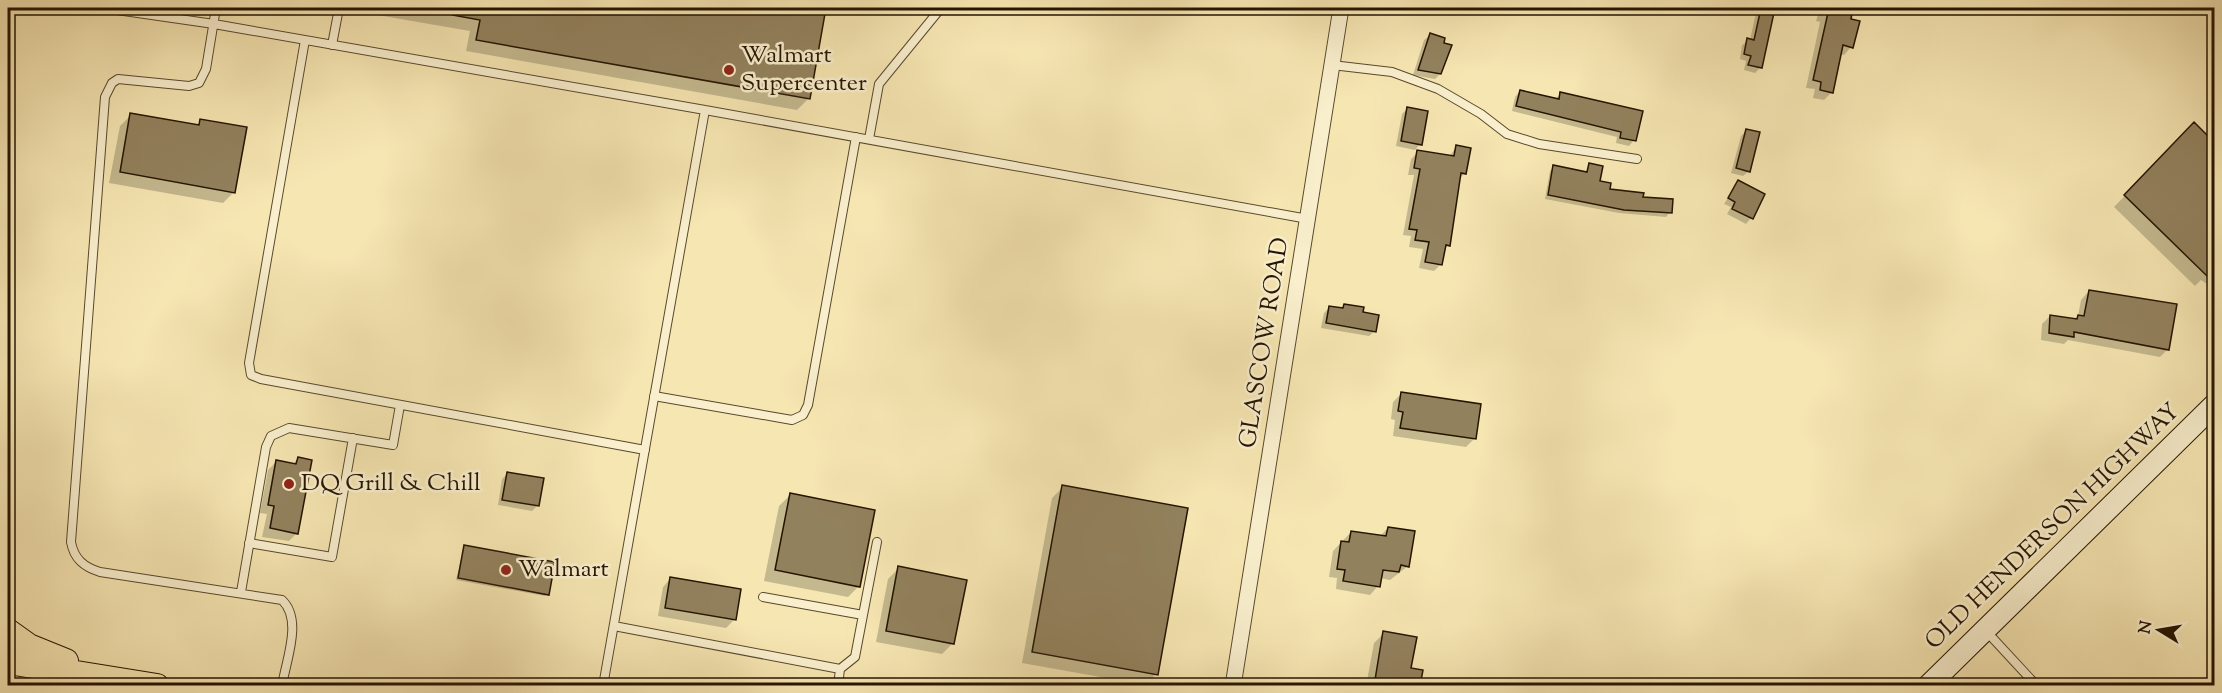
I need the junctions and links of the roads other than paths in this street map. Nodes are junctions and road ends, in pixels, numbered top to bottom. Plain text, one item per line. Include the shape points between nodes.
1 (103, 8) edge
2 (216, 8) edge
3 (339, 8) edge
4 (941, 8) edge
5 (1341, 8) edge
6 (214, 24) junction
7 (304, 40) junction
8 (332, 45) junction
9 (1332, 65) junction
10 (705, 110) junction
11 (856, 137) junction
12 (869, 139) junction
13 (1637, 159) dead end
14 (1308, 219) junction
15 (654, 396) junction
16 (400, 405) junction
17 (2214, 405) edge
18 (353, 438) junction
19 (645, 450) junction
20 (877, 542) dead end
21 (249, 543) junction
22 (241, 592) junction
23 (763, 597) dead end
24 (862, 615) junction
25 (614, 626) junction
26 (1984, 629) junction
27 (8, 631) edge
28 (8, 662) edge
29 (840, 669) junction
30 (108, 677) junction
31 (157, 686) edge
32 (282, 686) edge
33 (603, 686) edge
34 (838, 686) edge
35 (1233, 686) edge
36 (1928, 686) edge
37 (2037, 686) edge

1 - 6 lane
2 - 6 lane
3 - 8 lane
4 - 12 lane via 879,84
5 - 9 street, GLASCOW ROAD
6 - 7 lane
6 - 22 lane via 206,69 199,83 189,86 125,78 112,83 105,97 71,542 76,557 100,572
7 - 8 lane
7 - 16 lane via 249,363 251,375
8 - 10 lane
9 - 13 lane via 1392,72 1420,82 1481,114 1508,134 1539,144
9 - 14 street, GLASCOW ROAD
10 - 11 lane
10 - 15 lane
11 - 12 lane
11 - 15 lane via 808,405 803,415 792,420
12 - 14 lane
14 - 35 street, GLASCOW ROAD
15 - 19 lane
16 - 18 lane via 393,445
16 - 19 lane
17 - 26 main road, OLD HENDERSON HIGHWAY
18 - 21 lane via 289,428 271,436
18 - 21 lane via 332,557
19 - 25 lane
20 - 24 lane
21 - 22 lane
22 - 32 lane via 282,600 290,610 293,622
23 - 24 lane
24 - 29 lane via 855,657
25 - 29 lane
25 - 33 lane
26 - 36 main road, OLD HENDERSON HIGHWAY
26 - 37 lane
27 - 30 highway via 29,646
28 - 30 highway
29 - 34 lane
30 - 31 highway

